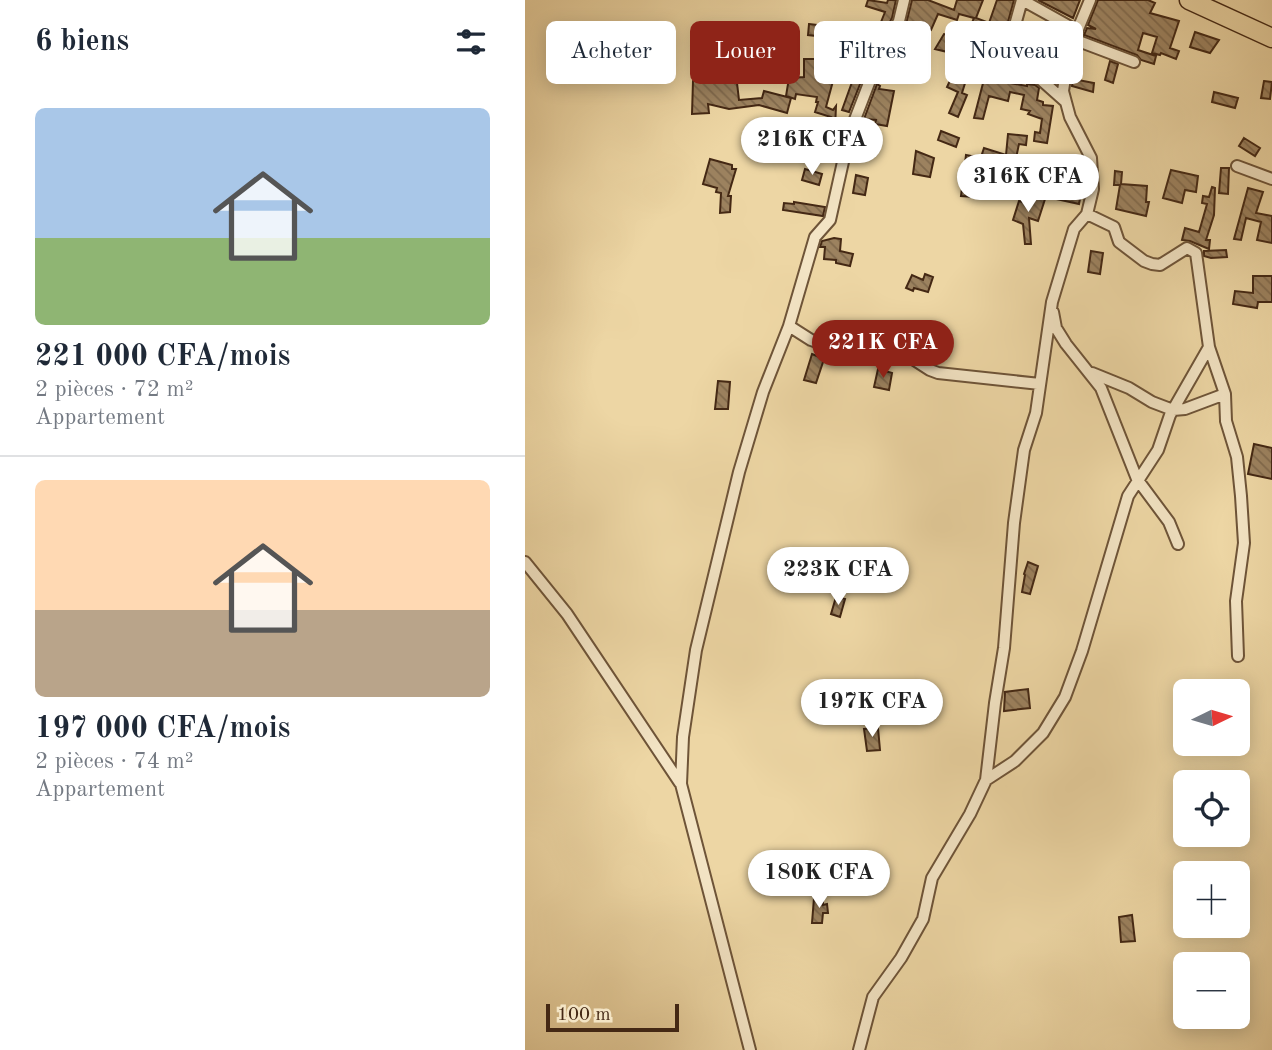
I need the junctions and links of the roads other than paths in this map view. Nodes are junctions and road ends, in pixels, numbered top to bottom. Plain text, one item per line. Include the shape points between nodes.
1 (904, 0) edge
2 (1090, 0) edge
3 (1189, 0) edge
4 (1016, 21) edge
5 (1053, 21) edge
6 (1080, 21) edge
7 (1272, 38) edge
8 (1083, 39) edge
9 (1133, 62) dead end
10 (1046, 84) edge
11 (1063, 84) edge
12 (1066, 102) junction
13 (1237, 166) dead end
14 (1272, 179) edge
15 (1087, 214) junction
16 (1052, 302) junction
17 (789, 326) junction
18 (1209, 347) junction
19 (1089, 372) junction
20 (1040, 384) junction
21 (1225, 394) junction
22 (1173, 410) junction
23 (1137, 479) junction
24 (1178, 544) dead end
25 (525, 562) edge
26 (1238, 656) dead end
27 (986, 780) junction
28 (681, 784) junction
29 (750, 1050) edge
30 (859, 1050) edge

1 - 17 street via 849,135 830,220 815,237
2 - 6 street
3 - 7 main road
4 - 5 street via 1022,0
8 - 9 street
10 - 12 street
11 - 12 street
12 - 15 street via 1091,158 1093,189
13 - 14 street
15 - 16 street via 1074,229
15 - 18 street via 1115,226 1119,242 1152,264 1160,265 1187,248 1196,253
16 - 19 street via 1056,328
16 - 20 street
17 - 20 street via 828,346 881,345 938,373
17 - 28 street via 763,392 705,606 683,737
18 - 21 street
18 - 22 street
19 - 22 street
19 - 23 street via 1101,388
20 - 27 street via 1024,450
21 - 22 street
21 - 26 street via 1226,421 1237,457 1244,543 1236,601
22 - 23 street via 1157,450
23 - 24 street
23 - 27 street via 1065,696 1043,733 1016,761
25 - 28 street via 567,614
27 - 30 street via 932,878 923,919 873,997
28 - 29 street

